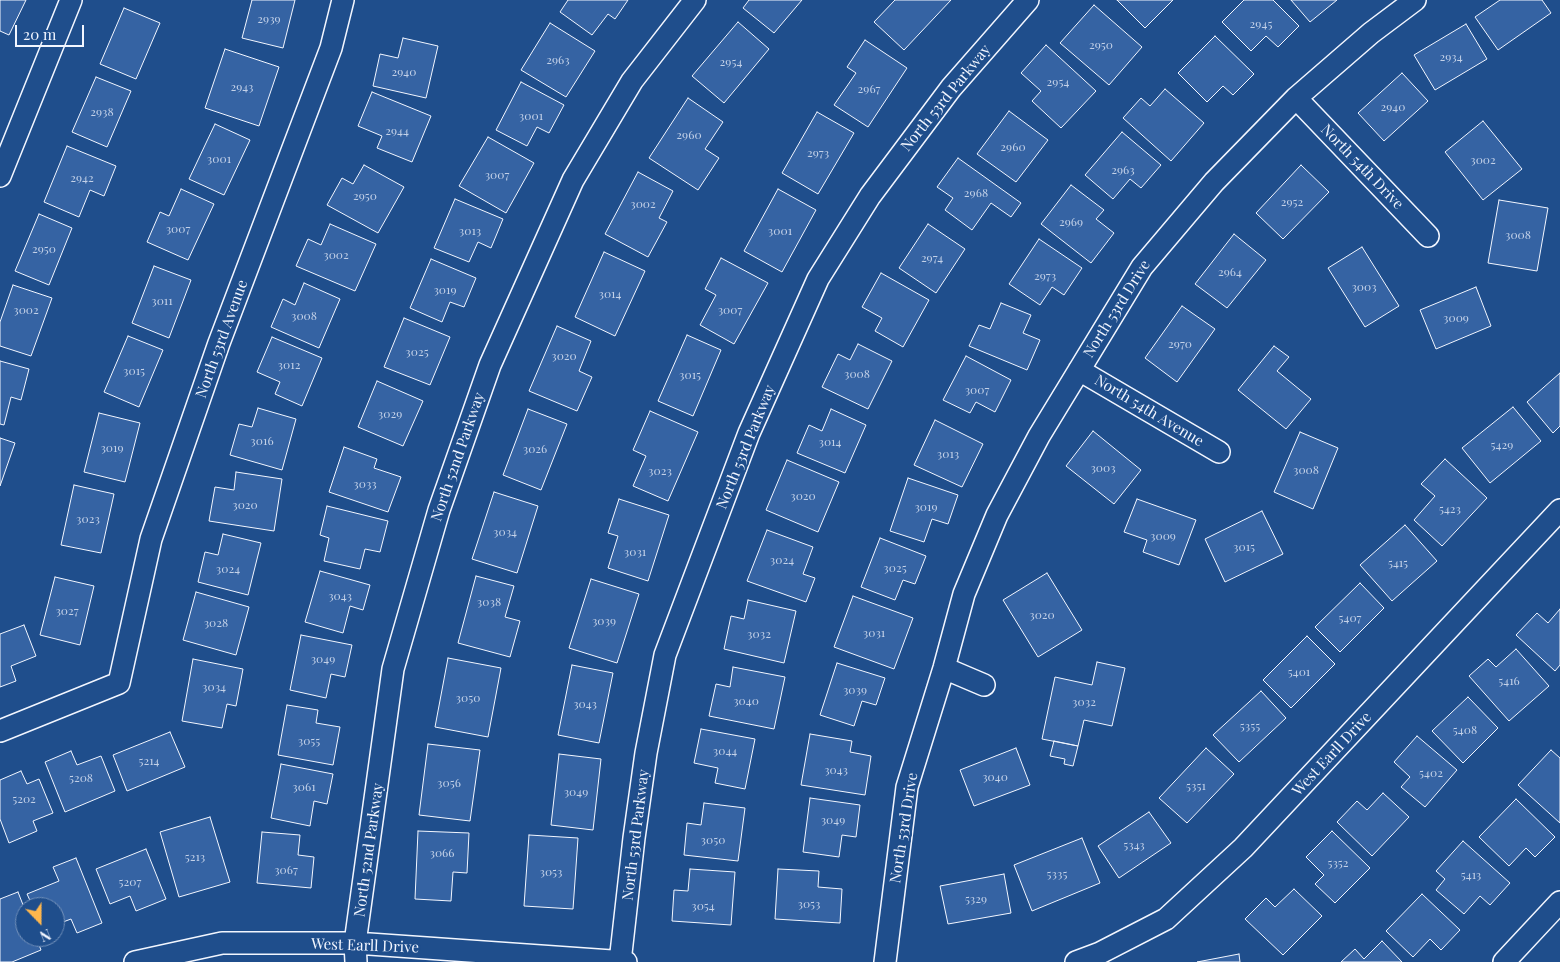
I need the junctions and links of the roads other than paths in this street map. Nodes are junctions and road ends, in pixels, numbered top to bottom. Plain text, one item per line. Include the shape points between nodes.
1 (71, 0) edge
2 (343, 0) edge
3 (695, 0) edge
4 (1028, 0) edge
5 (1415, 0) edge
6 (1296, 98) junction
7 (0, 176) edge
8 (1428, 236) dead end
9 (1079, 370) junction
10 (1219, 452) dead end
11 (1560, 510) edge
12 (944, 668) junction
13 (984, 686) dead end
14 (0, 731) edge
15 (1560, 902) edge
16 (356, 953) edge
17 (1101, 958) edge
18 (135, 962) edge
19 (620, 962) edge
20 (626, 962) edge
21 (884, 962) edge
22 (1076, 962) edge
23 (1504, 962) edge

1 - 7 street
2 - 14 street, North 53rd Avenue via 331,48 219,343 151,539 119,684
3 - 16 street, North 52nd Parkway via 632,81 572,180 490,365 439,510 393,669
4 - 19 street, North 53rd Parkway via 950,88 870,196 818,279 749,433 665,655 637,819
5 - 6 street, North 53rd Drive
6 - 8 street, North 54th Drive
6 - 9 street, North 53rd Drive via 1214,182 1142,267
9 - 10 street, North 54th Avenue
9 - 12 street, North 53rd Drive via 997,515 964,594
11 - 17 street, West Earll Drive via 1243,848 1166,918
12 - 13 street
12 - 21 street, North 53rd Drive via 907,787
15 - 23 street
16 - 18 street, West Earll Drive via 222,944
16 - 19 street, West Earll Drive
17 - 22 street, West Earll Drive
19 - 20 street, West Earll Drive

